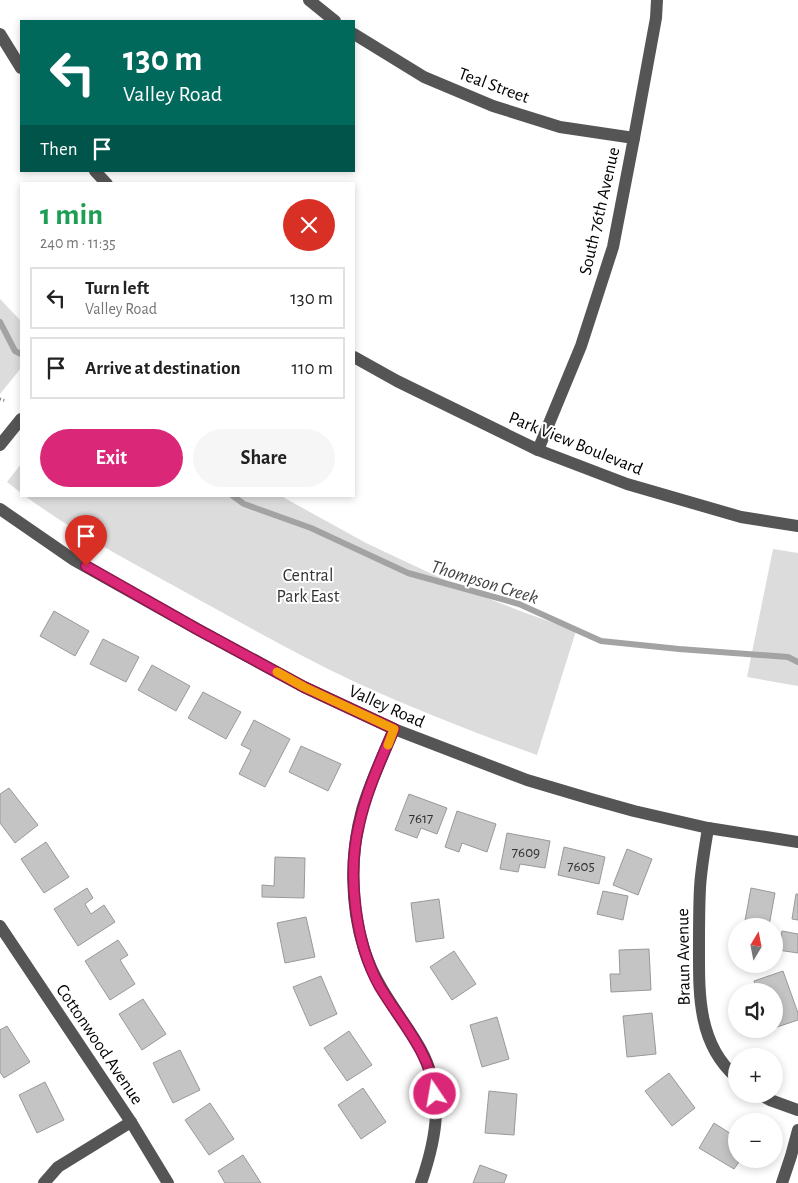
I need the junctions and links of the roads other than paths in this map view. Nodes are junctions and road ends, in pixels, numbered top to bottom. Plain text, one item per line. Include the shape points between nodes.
1 (309, 0) edge
2 (657, 0) edge
3 (334, 20) edge
4 (0, 34) edge
5 (355, 35) edge
6 (20, 66) edge
7 (634, 138) junction
8 (96, 172) edge
9 (105, 182) edge
10 (355, 358) edge
11 (20, 420) edge
12 (0, 445) edge
13 (538, 450) junction
14 (0, 509) edge
15 (798, 526) edge
16 (394, 729) junction
17 (708, 828) junction
18 (798, 842) edge
19 (0, 926) edge
20 (728, 1068) edge
21 (778, 1103) edge
22 (798, 1110) edge
23 (131, 1122) junction
24 (798, 1130) edge
25 (44, 1183) edge
26 (168, 1183) edge
27 (421, 1183) edge
28 (782, 1183) edge

1 - 3 street
2 - 7 street, South 76th Avenue
4 - 6 street
5 - 7 street, Teal Street via 424,77 493,106 560,127
7 - 13 street, South 76th Avenue via 612,247 581,346
8 - 9 street
10 - 13 street, Park View Boulevard
11 - 12 street
13 - 15 street, Park View Boulevard via 627,484 742,517
14 - 16 street, Valley Road via 74,560 181,620 304,687
16 - 17 street, Valley Road via 526,780 626,809
16 - 27 street via 358,827 354,885 359,929 371,967 419,1046 434,1081 436,1121
17 - 18 street, Valley Road
17 - 20 street, Braun Avenue via 700,897 700,1000 714,1050
19 - 23 street, Cottonwood Avenue
21 - 22 street
23 - 25 street via 58,1167
23 - 26 street, Cottonwood Avenue
24 - 28 street

